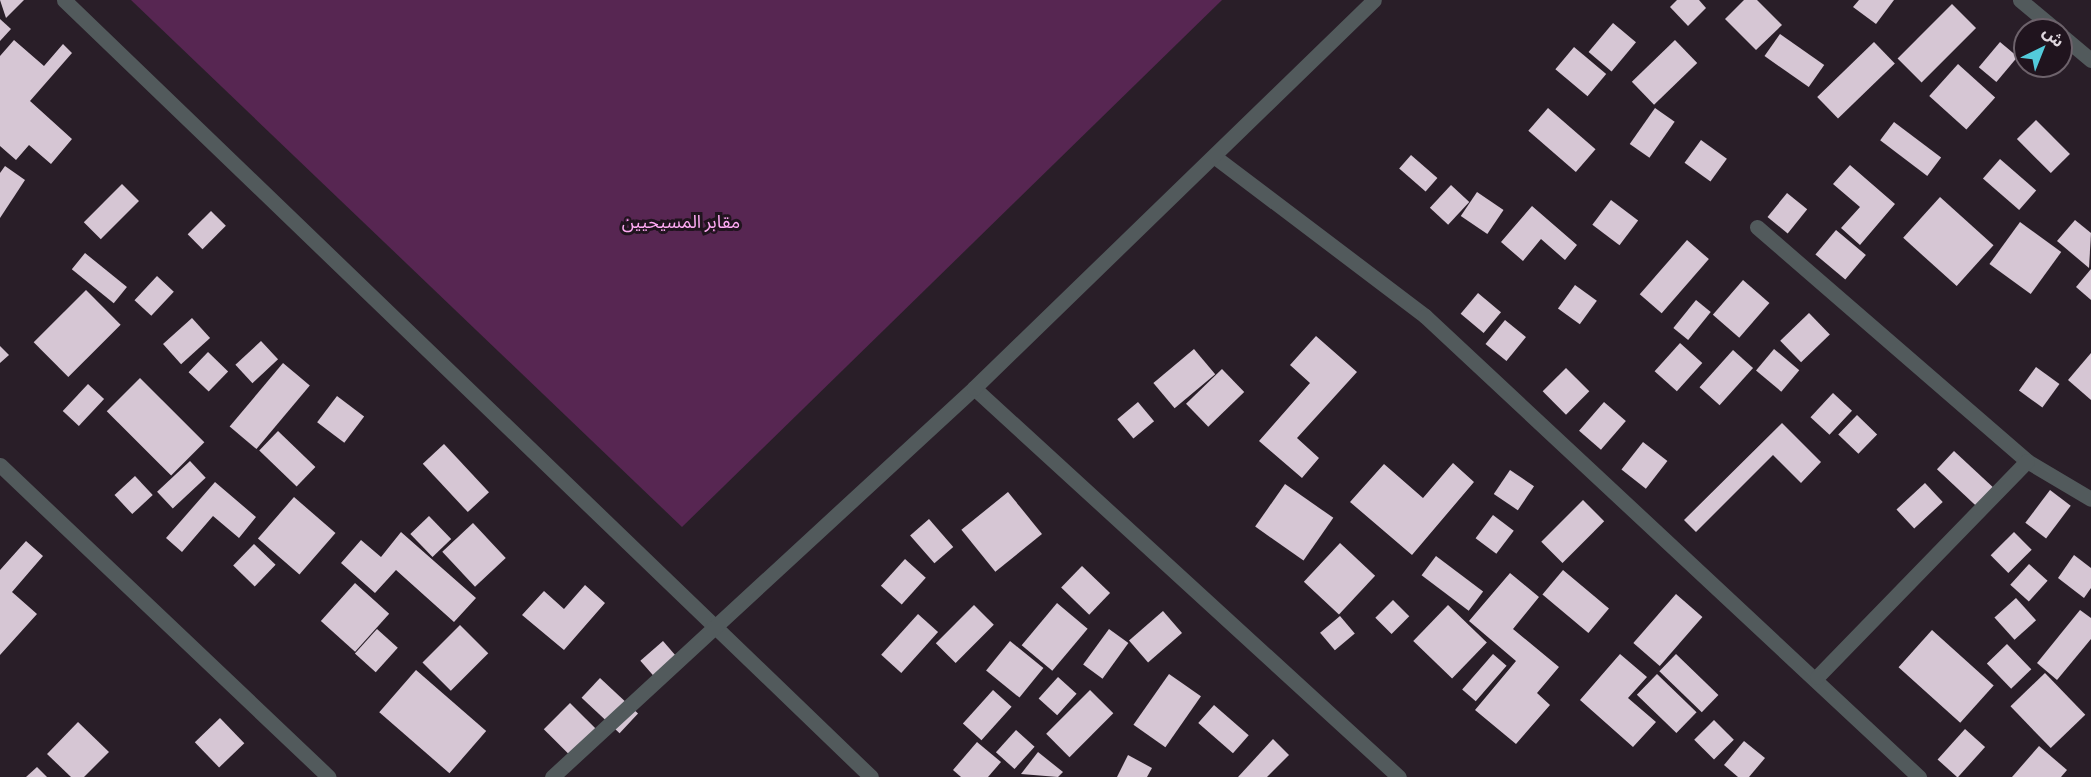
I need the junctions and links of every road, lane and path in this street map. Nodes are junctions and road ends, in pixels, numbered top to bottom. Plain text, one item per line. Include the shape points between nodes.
1 (64, 0) edge
2 (1374, 0) edge
3 (2020, 0) edge
4 (2042, 18) edge
5 (2073, 45) edge
6 (2091, 60) edge
7 (1215, 157) junction
8 (1757, 228) dead end
9 (974, 388) junction
10 (2027, 461) junction
11 (0, 465) edge
12 (2091, 498) edge
13 (714, 627) junction
14 (1817, 677) junction
15 (329, 777) edge
16 (552, 777) edge
17 (871, 777) edge
18 (1399, 777) edge
19 (1919, 777) edge

1 - 13 street
2 - 7 street
3 - 4 street
5 - 6 street
7 - 9 street
7 - 14 street via 1425,316
8 - 10 street
9 - 13 street
9 - 18 street
10 - 12 street
10 - 14 street
11 - 15 street
13 - 16 street
13 - 17 street
14 - 19 street

